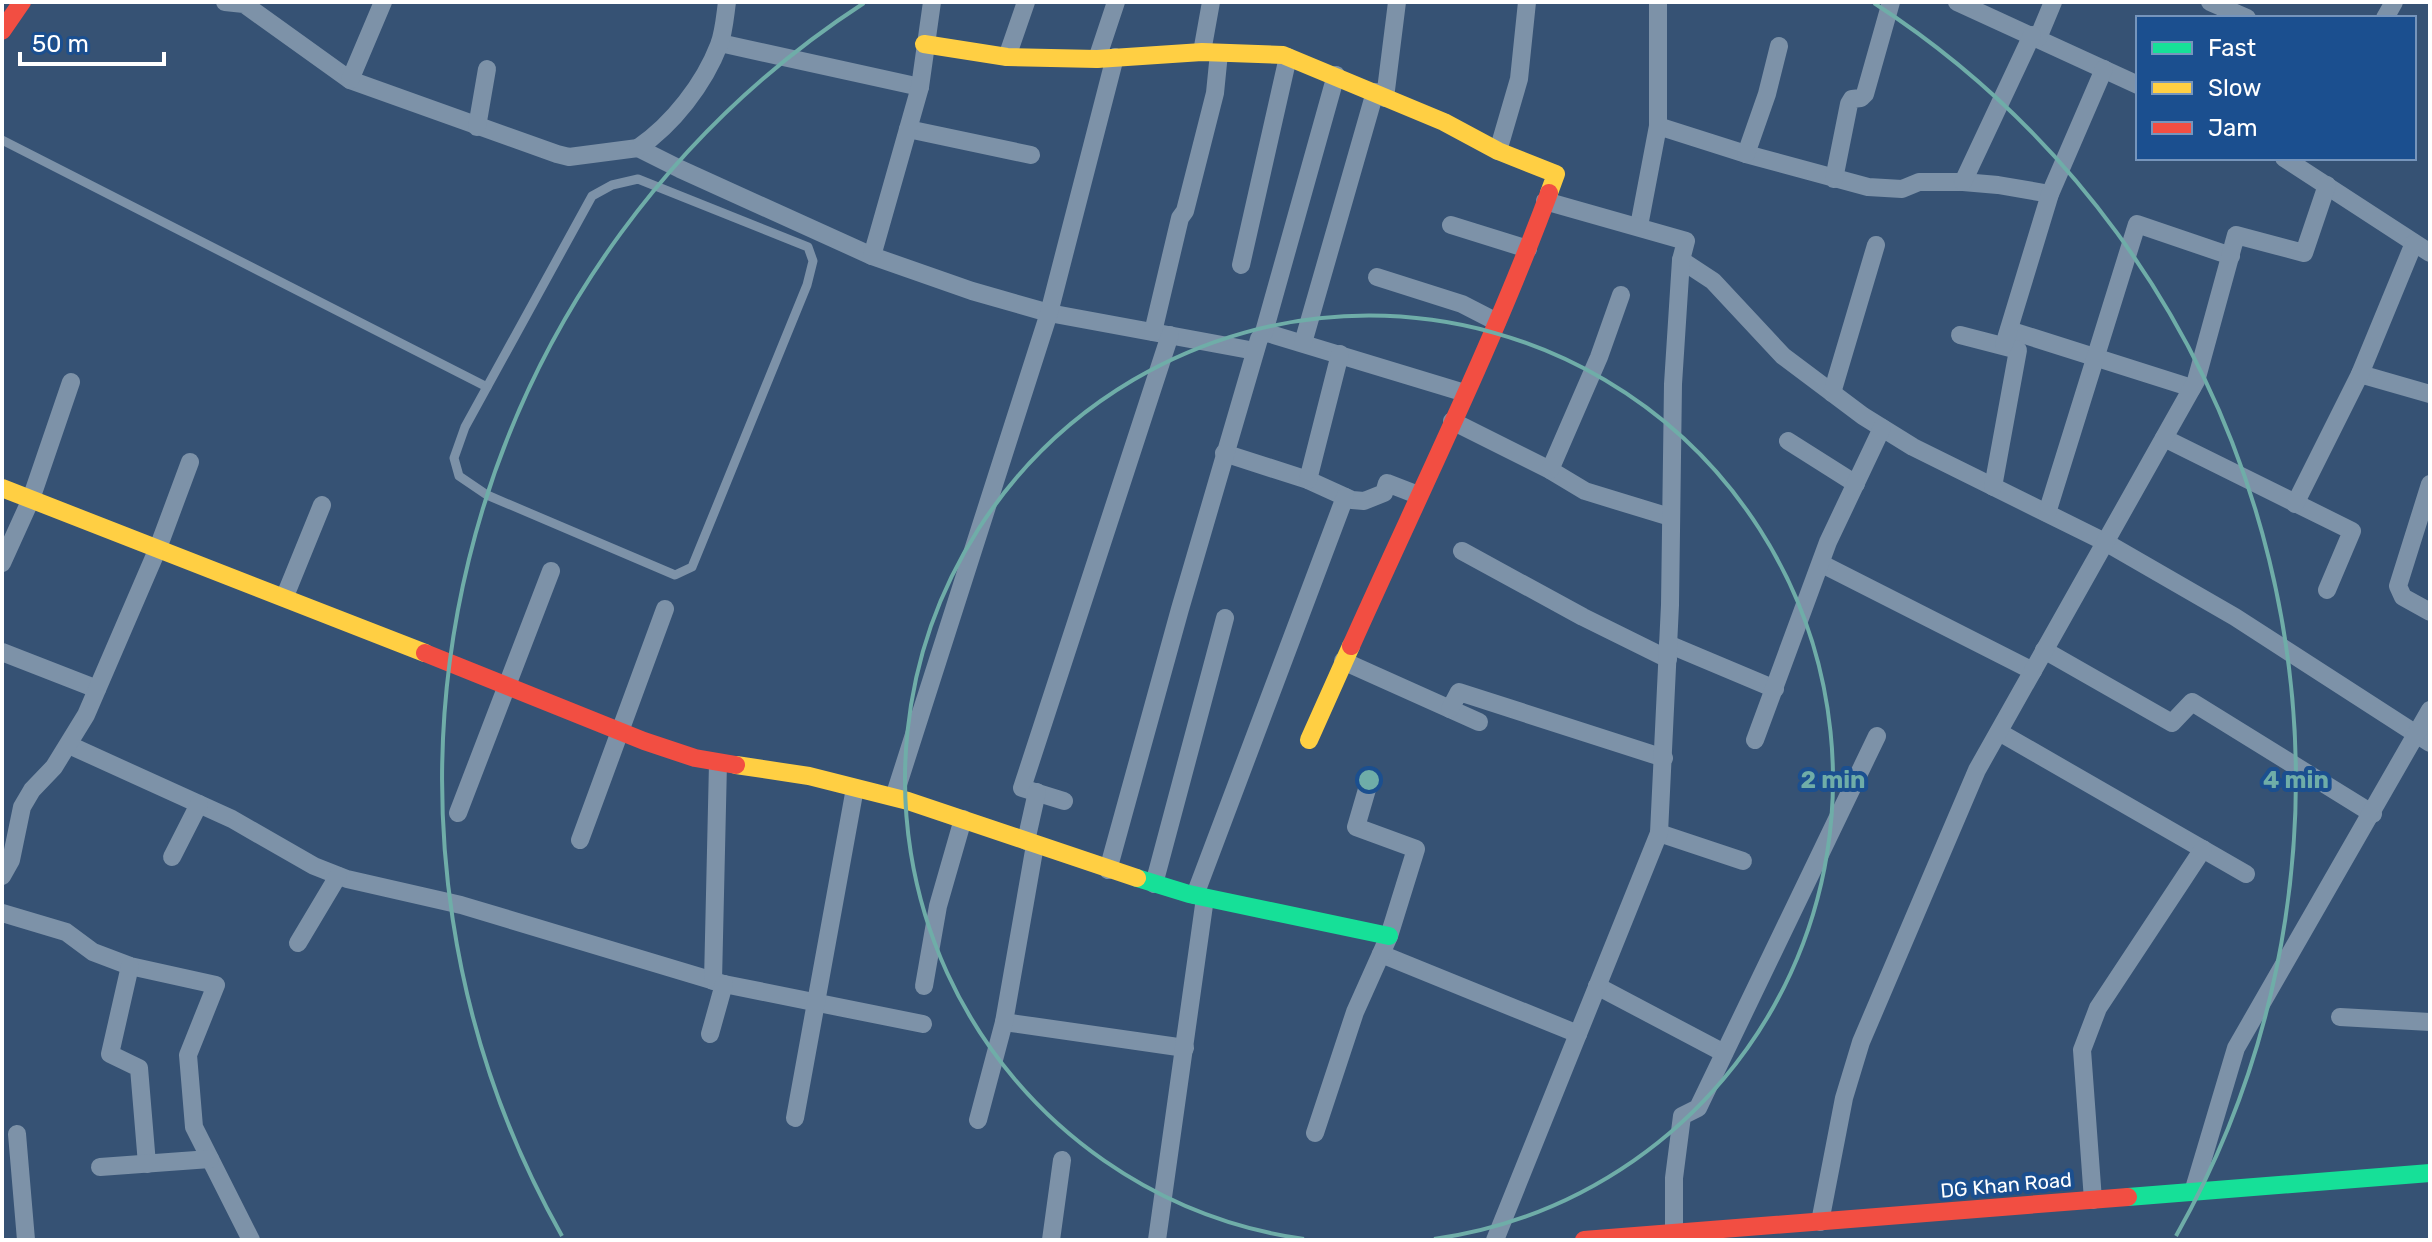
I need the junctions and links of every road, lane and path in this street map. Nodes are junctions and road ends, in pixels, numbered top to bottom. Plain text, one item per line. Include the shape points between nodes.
1 (22, 2) edge
2 (225, 2) edge
3 (383, 2) edge
4 (727, 2) edge
5 (932, 2) edge
6 (1026, 2) edge
7 (1116, 2) edge
8 (1211, 2) edge
9 (1397, 2) edge
10 (1527, 2) edge
11 (1658, 2) edge
12 (1891, 2) edge
13 (1957, 2) edge
14 (2053, 2) edge
15 (2210, 2) edge
16 (2239, 11) edge
17 (2, 31) edge
18 (2035, 37) junction
19 (720, 43) junction
20 (924, 44) junction
21 (1779, 46) dead end
22 (1210, 52) junction
23 (1007, 57) junction
24 (1288, 57) junction
25 (1106, 58) junction
26 (487, 69) dead end
27 (2104, 69) junction
28 (1336, 75) junction
29 (350, 80) junction
30 (2136, 84) edge
31 (920, 87) junction
32 (1380, 95) junction
33 (1658, 126) junction
34 (477, 127) junction
35 (908, 129) junction
36 (2, 140) edge
37 (638, 148) junction
38 (1498, 151) junction
39 (1746, 154) junction
40 (1031, 155) dead end
41 (2294, 160) edge
42 (1834, 179) junction
43 (1963, 182) junction
44 (2327, 185) junction
45 (2050, 194) junction
46 (1545, 201) junction
47 (1451, 225) dead end
48 (1639, 226) junction
49 (1876, 245) dead end
50 (2422, 248) edge
51 (1528, 249) junction
52 (872, 256) junction
53 (2231, 256) junction
54 (1681, 260) junction
55 (1241, 265) dead end
56 (1377, 277) dead end
57 (1621, 295) dead end
58 (1049, 313) junction
59 (1497, 322) junction
60 (1264, 332) junction
61 (1161, 333) junction
62 (1960, 335) dead end
63 (2006, 338) junction
64 (1303, 343) junction
65 (1255, 351) junction
66 (1340, 354) junction
67 (2096, 358) junction
68 (2360, 374) junction
69 (71, 382) dead end
70 (487, 387) junction
71 (2192, 388) junction
72 (1465, 393) junction
73 (1832, 393) junction
74 (2430, 394) edge
75 (1452, 421) junction
76 (1882, 428) junction
77 (2164, 438) junction
78 (1788, 441) dead end
79 (1224, 453) junction
80 (190, 462) dead end
81 (1550, 470) junction
82 (1308, 480) junction
83 (1856, 484) junction
84 (2430, 484) edge
85 (1993, 487) junction
86 (2, 488) edge
87 (1418, 495) junction
88 (1345, 497) junction
89 (31, 499) junction
90 (2295, 504) junction
91 (322, 505) dead end
92 (2047, 513) junction
93 (1670, 517) junction
94 (2105, 542) junction
95 (158, 548) junction
96 (1462, 551) dead end
97 (2, 563) edge
98 (1822, 564) junction
99 (551, 571) dead end
100 (2327, 590) dead end
101 (285, 596) junction
102 (665, 609) dead end
103 (2430, 612) edge
104 (1225, 618) dead end
105 (2044, 650) junction
106 (2, 652) edge
107 (1668, 652) junction
108 (1343, 661) junction
109 (2033, 671) junction
110 (508, 686) junction
111 (97, 689) junction
112 (1775, 689) junction
113 (1450, 709) junction
114 (2430, 710) edge
115 (1479, 722) dead end
116 (619, 731) junction
117 (1999, 732) junction
118 (1877, 736) dead end
119 (2423, 739) edge
120 (1309, 740) dead end
121 (1755, 740) dead end
122 (69, 745) junction
123 (1664, 758) junction
124 (718, 763) junction
125 (1370, 779) dead end
126 (855, 788) junction
127 (1037, 792) junction
128 (894, 797) junction
129 (1064, 801) dead end
130 (199, 804) junction
131 (458, 813) dead end
132 (2373, 814) junction
133 (963, 819) junction
134 (1659, 833) junction
135 (580, 840) dead end
136 (1031, 843) junction
137 (9, 845) edge
138 (2203, 849) junction
139 (172, 857) dead end
140 (1743, 861) dead end
141 (1108, 870) junction
142 (2246, 874) dead end
143 (2, 876) edge
144 (338, 876) junction
145 (1154, 884) junction
146 (1200, 896) junction
147 (2, 913) edge
148 (1389, 936) junction
149 (298, 943) dead end
150 (1381, 954) junction
151 (130, 966) junction
152 (718, 982) junction
153 (924, 986) dead end
154 (1597, 986) junction
155 (816, 1003) junction
156 (2340, 1017) dead end
157 (1004, 1022) junction
158 (2430, 1022) edge
159 (923, 1024) dead end
160 (710, 1034) dead end
161 (1578, 1034) junction
162 (1185, 1048) junction
163 (1724, 1053) junction
164 (795, 1118) dead end
165 (978, 1120) dead end
166 (1315, 1133) dead end
167 (17, 1134) dead end
168 (210, 1159) junction
169 (1062, 1160) dead end
170 (147, 1164) junction
171 (100, 1167) dead end
172 (2430, 1173) edge
173 (2193, 1192) junction
174 (2093, 1200) junction
175 (1820, 1222) junction
176 (1674, 1233) junction
177 (26, 1240) edge
178 (251, 1240) edge
179 (1051, 1240) edge
180 (1157, 1240) edge
181 (1495, 1240) edge
182 (1584, 1240) edge

1 - 17 street
2 - 29 street via 244,4
3 - 29 street
4 - 19 street
5 - 20 street
6 - 23 street
7 - 25 street
8 - 22 street
9 - 32 street
10 - 38 street via 1519,79
11 - 33 street
12 - 42 street via 1865,94 1849,104
13 - 18 street
14 - 18 street
15 - 16 street
18 - 27 street
18 - 43 street
19 - 31 street
19 - 37 street via 697,88
20 - 23 street
20 - 31 street
21 - 39 street
22 - 24 street
22 - 25 street
22 - 61 street via 1215,93 1180,218
23 - 25 street
24 - 28 street
24 - 55 street
25 - 58 street
26 - 34 street
27 - 30 street
27 - 45 street
28 - 32 street
28 - 60 street
29 - 34 street
31 - 35 street
32 - 38 street
32 - 64 street
33 - 39 street
33 - 48 street
34 - 37 street via 569,157
35 - 40 street
35 - 52 street
36 - 70 lane
37 - 52 street
38 - 46 street via 1556,174
39 - 42 street
41 - 44 street
42 - 43 street via 1902,189 1919,182
43 - 45 street
44 - 50 street
44 - 53 street via 2304,253 2236,235
45 - 63 street
46 - 48 street
46 - 51 street
47 - 51 street
48 - 54 street via 1686,241
49 - 73 street
50 - 68 street
51 - 59 street
52 - 58 street
53 - 67 street via 2137,224
53 - 71 street
54 - 73 street via 1713,281 1783,356
54 - 93 street
56 - 59 street via 1462,304
57 - 81 street
58 - 61 street
58 - 128 street
59 - 72 street
60 - 64 street
60 - 65 street
61 - 65 street
61 - 127 street via 1022,788
62 - 63 street
63 - 67 street
63 - 85 street via 2018,350
64 - 66 street
65 - 79 street
66 - 72 street
66 - 82 street
67 - 71 street
67 - 92 street
68 - 74 street
68 - 90 street
69 - 89 street
70 - 70 lane via 454,458 459,476 487,495 675,575 692,567 790,328 813,261 808,247 638,179 612,185 592,196
71 - 77 street
72 - 75 street
73 - 76 street
75 - 81 street
75 - 87 street
76 - 83 street
76 - 85 street
77 - 90 street
77 - 94 street
78 - 83 street
79 - 82 street
79 - 141 street
80 - 95 street
81 - 93 street via 1585,491
82 - 88 street
83 - 98 street
84 - 103 street via 2398,586 2403,597
85 - 92 street
86 - 89 street
87 - 88 street via 1387,483 1384,493 1364,501
87 - 108 street
88 - 146 street
89 - 95 street
89 - 97 street
90 - 100 street via 2352,531
91 - 101 street
92 - 94 street
93 - 107 street
94 - 105 street
94 - 119 street via 2235,617
95 - 101 street
95 - 111 street
96 - 107 street via 1583,617
98 - 109 street
98 - 112 street
99 - 110 street
101 - 110 street
102 - 116 street
104 - 145 street
105 - 109 street
105 - 132 street via 2172,723 2192,702
106 - 111 street
107 - 112 street
107 - 123 street
108 - 113 street
108 - 120 street
109 - 117 street
110 - 116 street
110 - 131 street
111 - 122 street
112 - 121 street
113 - 115 street
113 - 123 street via 1459,692
114 - 119 street
116 - 124 street
116 - 135 street
117 - 138 street
117 - 175 street via 1977,770 1861,1042 1844,1098
118 - 163 street
119 - 132 street
122 - 130 street
122 - 137 street via 22,807
123 - 134 street
124 - 126 street
124 - 152 street
125 - 148 street via 1356,827 1416,849
126 - 128 street
126 - 155 street
127 - 129 street
127 - 136 street
128 - 133 street
130 - 139 street
130 - 144 street
132 - 173 street via 2236,1048
133 - 136 street
133 - 153 street via 938,906
134 - 140 street
134 - 154 street
136 - 141 street
136 - 157 street
137 - 143 street via 11,860
138 - 142 street
138 - 174 street via 2098,1008 2082,1050
141 - 145 street
144 - 149 street
144 - 152 street via 461,905
145 - 146 street
146 - 148 street
146 - 162 street
147 - 151 street via 66,932 93,952
148 - 150 street
150 - 161 street
150 - 166 street via 1355,1012
151 - 168 street via 216,985 188,1055 194,1127
151 - 170 street via 110,1054 139,1068
152 - 155 street
152 - 160 street
154 - 161 street
154 - 163 street
155 - 159 street
155 - 164 street
156 - 158 street
157 - 162 street
157 - 165 street
161 - 181 street
162 - 180 street
163 - 176 street via 1698,1108 1682,1116
167 - 177 street
168 - 170 street
168 - 178 street
169 - 179 street
170 - 171 street
172 - 173 street, DG Khan Road
173 - 174 street, DG Khan Road
174 - 175 street, DG Khan Road
175 - 176 street, DG Khan Road
176 - 182 street, DG Khan Road

